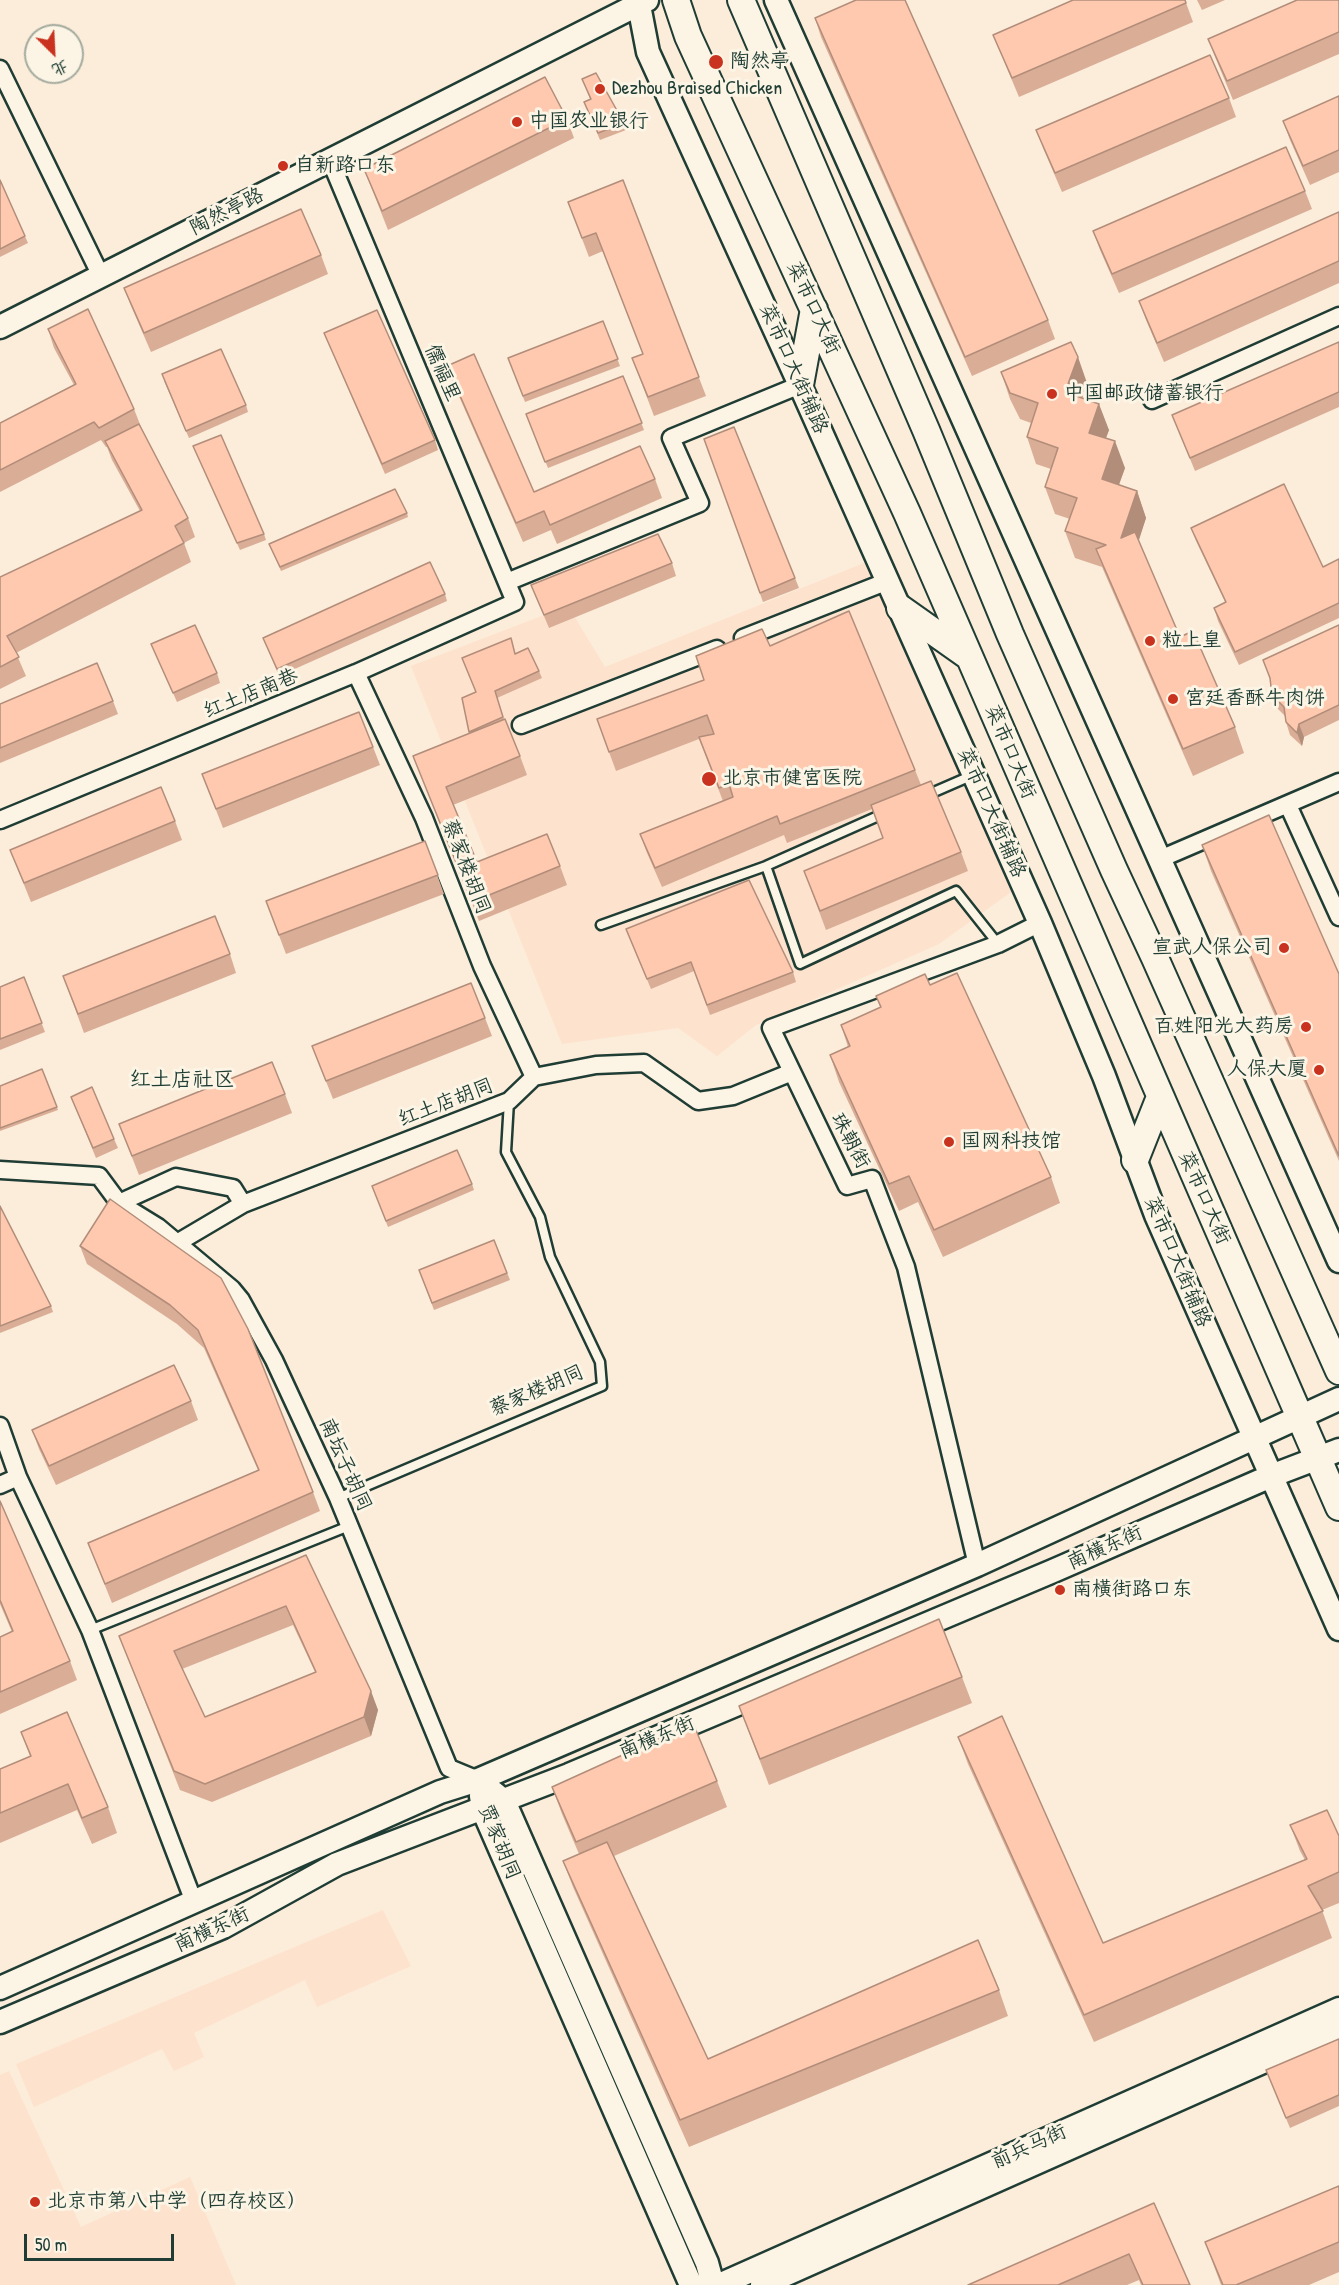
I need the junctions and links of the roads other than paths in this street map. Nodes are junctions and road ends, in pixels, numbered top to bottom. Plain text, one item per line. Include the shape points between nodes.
1 (676, 0) edge
2 (741, 0) edge
3 (776, 0) edge
4 (641, 1) edge
5 (0, 69) edge
6 (330, 160) junction
7 (101, 276) junction
8 (814, 309) junction
9 (1339, 316) edge
10 (0, 327) edge
11 (800, 385) junction
12 (1152, 400) dead end
13 (888, 581) junction
14 (507, 582) junction
15 (515, 602) joint
16 (900, 608) junction
17 (968, 656) junction
18 (356, 673) junction
19 (521, 725) dead end
20 (974, 774) junction
21 (1339, 782) edge
22 (923, 797) edge
23 (1288, 805) junction
24 (891, 811) edge
25 (0, 820) edge
26 (1160, 859) junction
27 (766, 866) junction
28 (1339, 917) edge
29 (1040, 923) junction
30 (601, 925) dead end
31 (998, 944) junction
32 (792, 1072) junction
33 (534, 1077) junction
34 (1160, 1097) junction
35 (509, 1101) junction
36 (1135, 1160) junction
37 (0, 1170) edge
38 (119, 1203) junction
39 (243, 1204) junction
40 (177, 1243) junction
41 (1339, 1261) edge
42 (1339, 1371) edge
43 (1339, 1399) edge
44 (1299, 1418) junction
45 (0, 1426) edge
46 (1253, 1438) junction
47 (1328, 1453) edge
48 (1271, 1476) junction
49 (18, 1477) junction
50 (0, 1485) edge
51 (338, 1498) junction
52 (1339, 1507) edge
53 (349, 1526) junction
54 (976, 1565) junction
55 (1339, 1629) edge
56 (90, 1630) junction
57 (478, 1780) junction
58 (504, 1801) junction
59 (483, 1810) junction
60 (194, 1902) junction
61 (0, 1989) edge
62 (1339, 2009) edge
63 (0, 2022) edge
64 (1339, 2028) edge
65 (691, 2285) edge
66 (713, 2285) edge
67 (719, 2285) edge
68 (762, 2285) edge

1 - 8 main road, 菜市口大街 via 688,36
2 - 42 main road via 1014,645
3 - 26 street
4 - 6 street, 陶然亭路
4 - 11 street, 菜市口大街辅路 via 648,52
5 - 7 street
6 - 7 street, 陶然亭路
6 - 14 street, 儒福里
7 - 10 street, 陶然亭路
8 - 11 main road
8 - 17 main road, 菜市口大街
9 - 12 street
11 - 13 street, 菜市口大街辅路
11 - 14 street via 671,438 700,503
13 - 16 street, 菜市口大街辅路
13 - 19 street
14 - 15 street, 儒福里
15 - 18 street, 红土店南巷
16 - 17 main road
16 - 20 street, 菜市口大街辅路
17 - 34 main road, 菜市口大街
18 - 25 street, 红土店南巷
18 - 33 street, 蔡家楼胡同 via 424,818 482,966
20 - 22 lane
20 - 29 street, 菜市口大街辅路
21 - 23 street
23 - 26 street
23 - 28 street
24 - 27 lane
26 - 41 street
27 - 30 lane
27 - 31 lane via 800,964 956,891
29 - 31 street, 珠朝街
29 - 36 street, 菜市口大街辅路
31 - 32 street, 珠朝街 via 771,1028
32 - 33 street via 733,1096 698,1101 644,1063 596,1065
32 - 54 street, 珠朝街 via 847,1186 872,1179 906,1267
33 - 35 street, 红土店胡同
34 - 36 main road
34 - 44 main road, 菜市口大街
35 - 39 street, 红土店胡同
35 - 51 lane, 蔡家楼胡同 via 506,1152 540,1217 550,1257 600,1362 603,1386
36 - 46 street, 菜市口大街辅路 via 1155,1215
37 - 38 street via 99,1176
38 - 39 street via 176,1178 233,1188
38 - 40 street, 南坛子胡同
39 - 40 street, 红土店胡同
40 - 51 street, 南坛子胡同 via 242,1300
43 - 44 street, 南横东街
44 - 46 street, 南横东街
44 - 47 main road, 菜市口大街
45 - 49 street
46 - 48 street, 菜市口大街辅路
46 - 54 street, 南横东街
47 - 48 street, 南横东街
47 - 52 main road, 菜市口大街
48 - 55 street, 菜市口大街辅路
48 - 58 street, 南横东街
49 - 50 street
49 - 56 street
51 - 53 street, 南坛子胡同
53 - 56 lane
53 - 57 street, 南坛子胡同 via 449,1768
54 - 57 street, 南横东街
56 - 60 street
57 - 58 street, 贾家胡同
57 - 59 street, 贾家胡同
57 - 60 street, 南横东街 via 440,1792
58 - 59 street, 南横东街
58 - 66 street, 贾家胡同 via 707,2263
59 - 63 street, 南横东街 via 338,1864 223,1927
59 - 65 street, 贾家胡同
60 - 61 street, 南横东街
62 - 67 street, 前兵马街
64 - 68 street, 前兵马街

